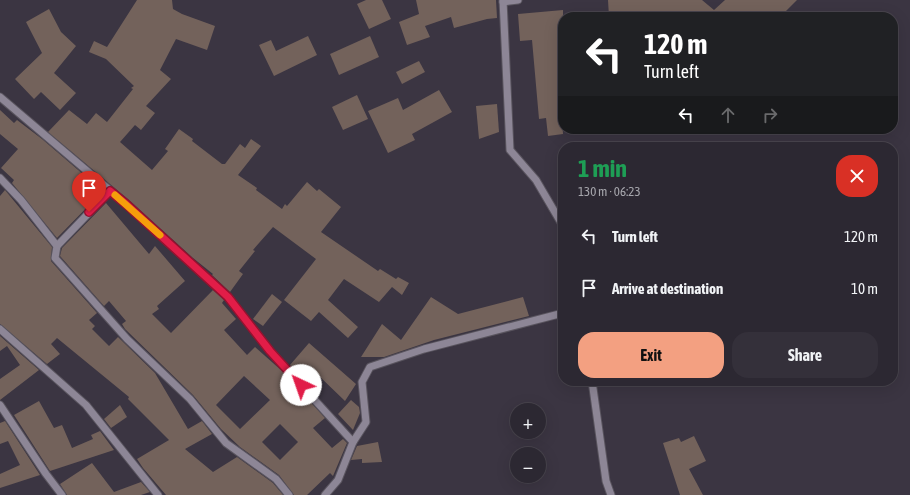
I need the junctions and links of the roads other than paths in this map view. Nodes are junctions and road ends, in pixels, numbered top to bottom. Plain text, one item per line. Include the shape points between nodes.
1 (518, 0) edge
2 (503, 1) edge
3 (0, 97) edge
4 (0, 178) edge
5 (110, 191) junction
6 (558, 217) edge
7 (57, 246) junction
8 (558, 314) edge
9 (0, 328) edge
10 (593, 386) edge
11 (0, 405) edge
12 (353, 442) junction
13 (62, 495) edge
14 (158, 495) edge
15 (289, 495) edge
16 (325, 495) edge
17 (611, 495) edge

1 - 2 street
2 - 6 street via 510,150 536,180
3 - 5 street
4 - 7 street
5 - 7 street
5 - 12 street via 228,297 270,351
7 - 15 street via 54,258 127,339 190,399 226,443 276,479
8 - 12 street via 424,349 370,367 362,382 366,422
9 - 14 street via 86,405
10 - 17 street via 606,481
11 - 13 street
12 - 16 street via 338,480

